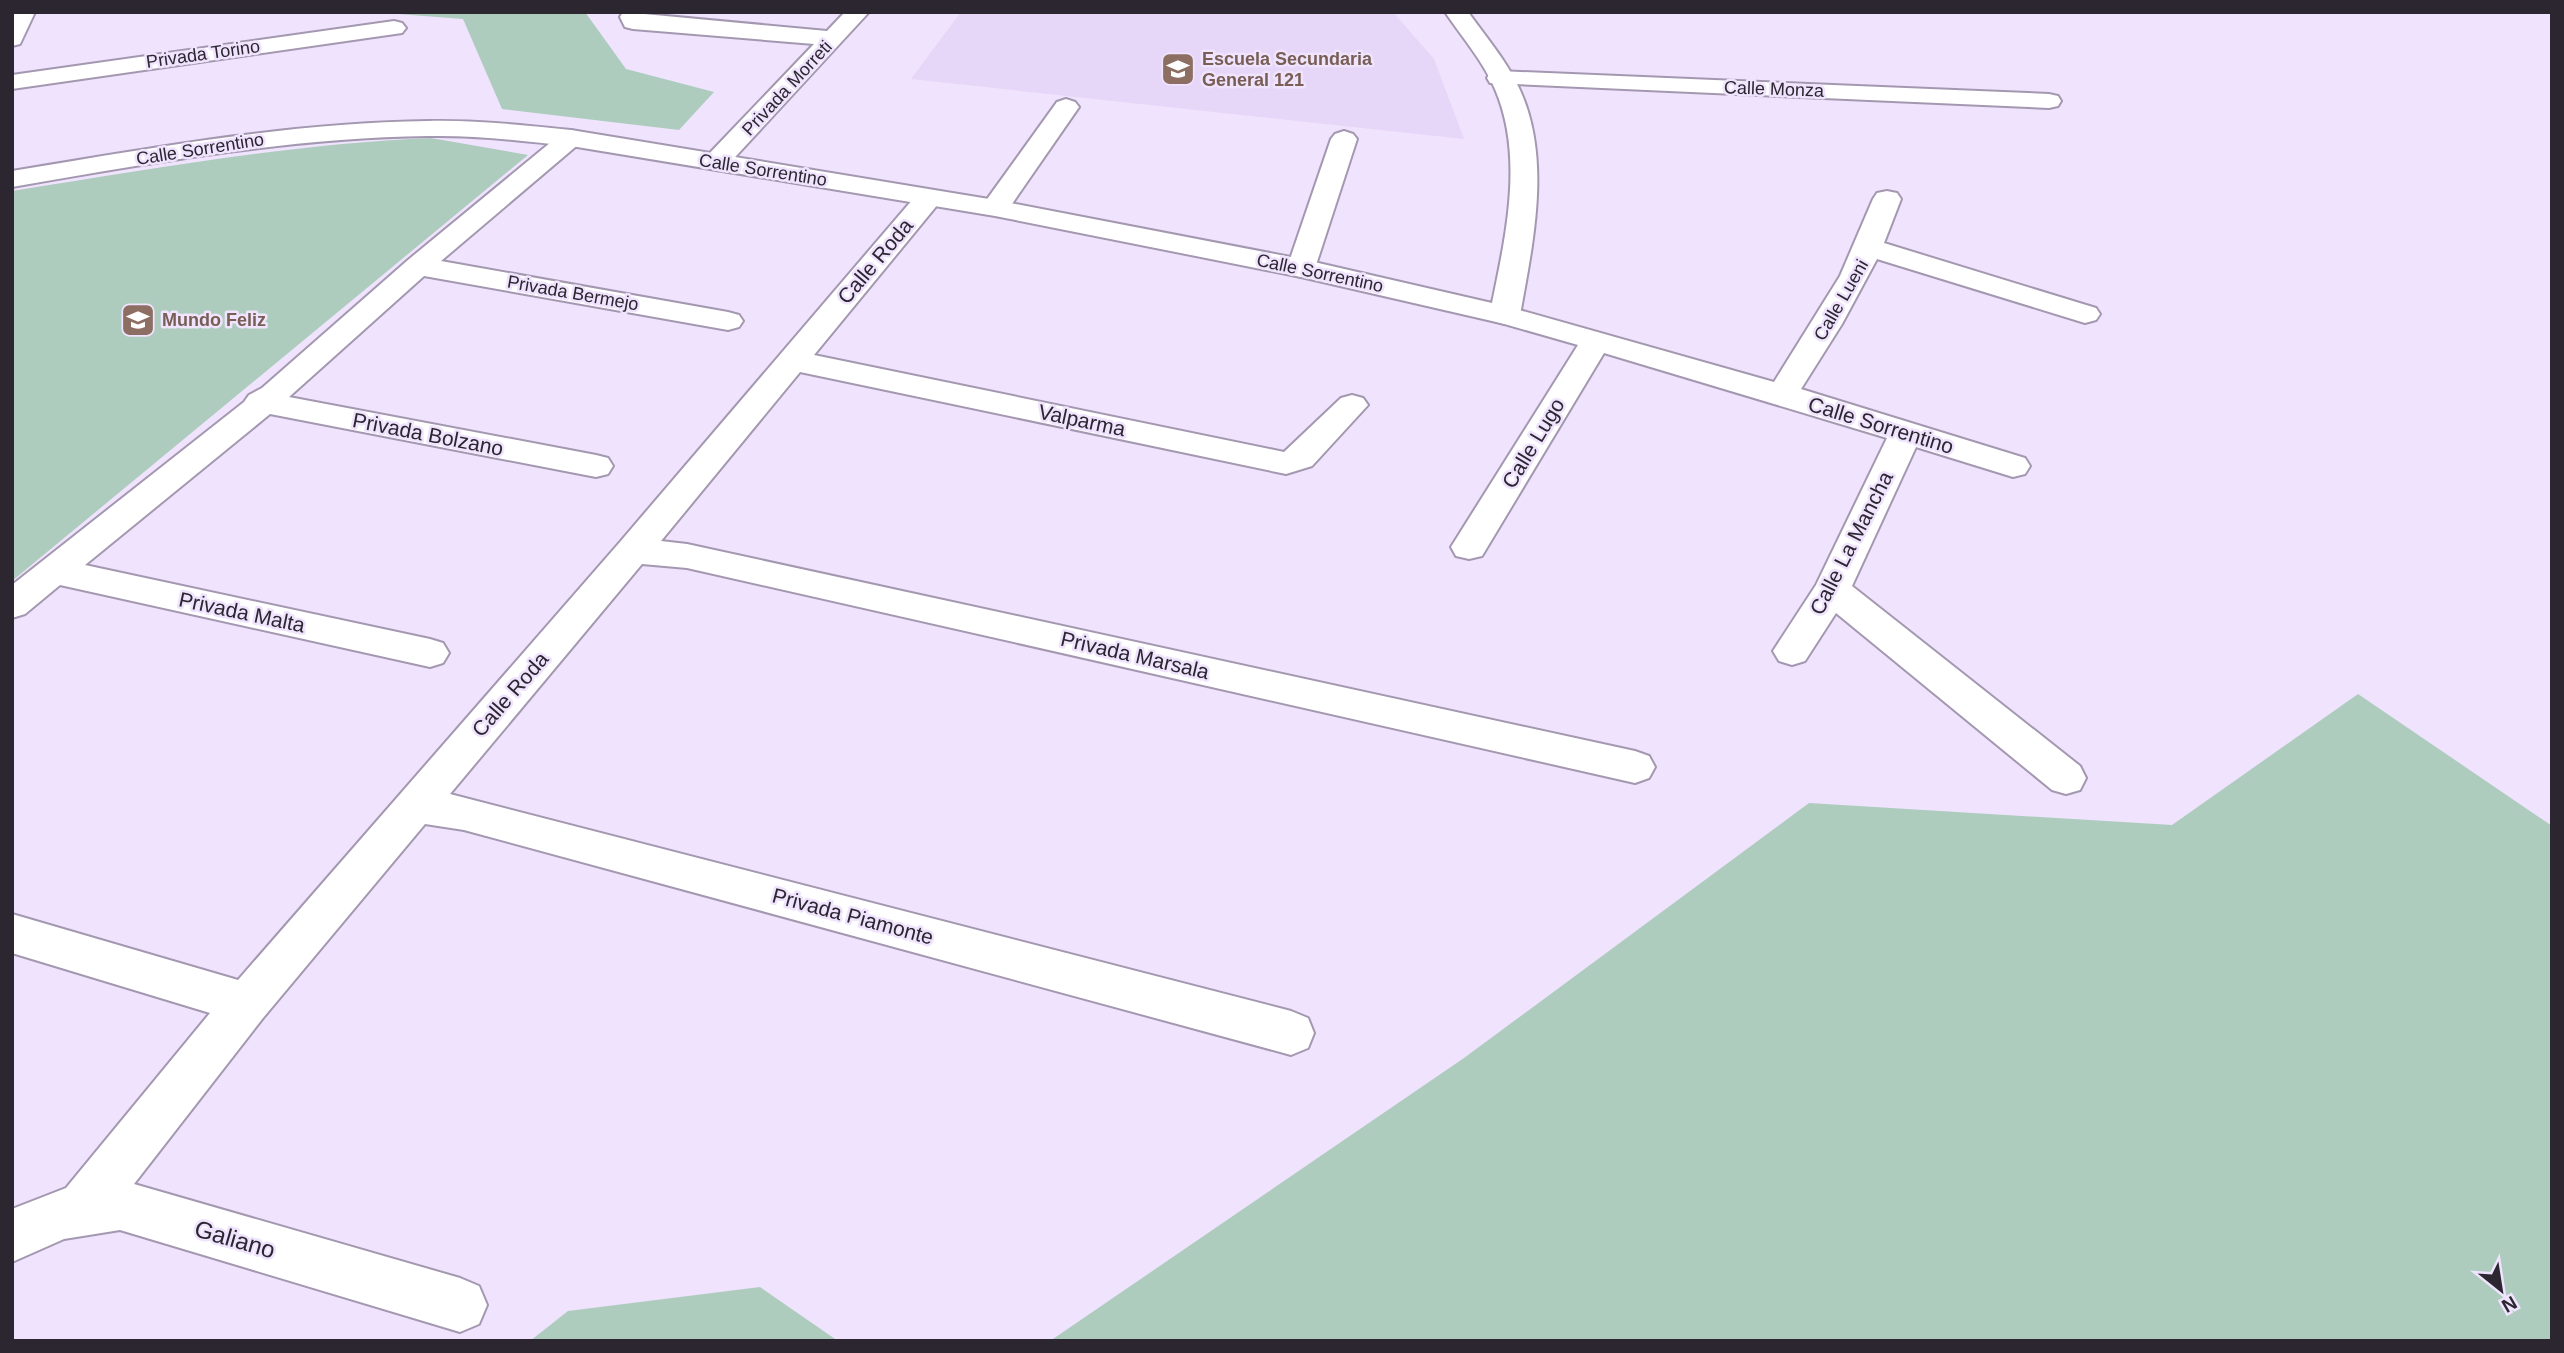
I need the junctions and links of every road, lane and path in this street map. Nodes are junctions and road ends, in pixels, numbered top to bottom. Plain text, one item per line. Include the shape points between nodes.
1 (24, 12) edge
2 (636, 12) edge
3 (858, 12) edge
4 (1455, 12) edge
5 (394, 28) dead end
6 (12, 39) edge
7 (833, 39) junction
8 (1499, 78) junction
9 (12, 82) edge
10 (2049, 100) dead end
11 (1066, 107) dead end
12 (571, 138) junction
13 (1344, 139) dead end
14 (716, 162) junction
15 (12, 179) edge
16 (929, 198) junction
17 (1887, 199) dead end
18 (995, 208) junction
19 (1870, 248) junction
20 (418, 266) junction
21 (1301, 268) junction
22 (2085, 314) dead end
23 (1506, 315) junction
24 (728, 321) dead end
25 (1597, 339) junction
26 (790, 360) junction
27 (1782, 394) junction
28 (260, 402) junction
29 (1352, 405) dead end
30 (1906, 433) junction
31 (596, 466) dead end
32 (2013, 466) dead end
33 (1469, 547) dead end
34 (633, 551) junction
35 (53, 571) junction
36 (1832, 590) junction
37 (12, 605) edge
38 (1792, 651) dead end
39 (430, 653) dead end
40 (1635, 766) dead end
41 (2066, 778) dead end
42 (414, 805) junction
43 (12, 933) edge
44 (247, 1003) junction
45 (1291, 1033) dead end
46 (83, 1206) junction
47 (12, 1236) edge
48 (460, 1305) dead end

1 - 6 street
2 - 7 street via 633,22
3 - 7 street, Privada Morreti
4 - 8 street
5 - 9 street, Privada Torino
7 - 14 street, Privada Morreti
8 - 10 street, Calle Monza
8 - 23 street via 1510,96 1520,134 1524,199
11 - 18 street
12 - 14 street, Calle Sorrentino
12 - 15 street, Calle Sorrentino via 448,129 342,131 236,142
12 - 20 street
13 - 21 street
14 - 16 street, Calle Sorrentino
16 - 18 street, Calle Sorrentino
16 - 26 street, Calle Roda
17 - 19 street, Calle Lueni
18 - 21 street, Calle Sorrentino
19 - 22 street
19 - 27 street, Calle Lueni via 1814,348
20 - 24 street, Privada Bermejo
20 - 28 street
21 - 23 street, Calle Sorrentino
23 - 25 street, Calle Sorrentino
25 - 27 street, Calle Sorrentino
25 - 33 street, Calle Lugo
26 - 29 street, Valparma via 1286,463 1300,458
26 - 34 street, Calle Roda
27 - 30 street, Calle Sorrentino
28 - 31 street, Privada Bolzano
28 - 35 street
30 - 32 street, Calle Sorrentino
30 - 36 street, Calle La Mancha
34 - 40 street, Privada Marsala via 687,556
34 - 42 street, Calle Roda
35 - 37 street
35 - 39 street, Privada Malta
36 - 38 street, Calle La Mancha
36 - 41 street
42 - 44 street, Calle Roda
42 - 45 street, Privada Piamonte via 464,813
43 - 44 street
44 - 46 street, Calle Roda
46 - 47 street, Galiano
46 - 48 street, Galiano via 120,1205

